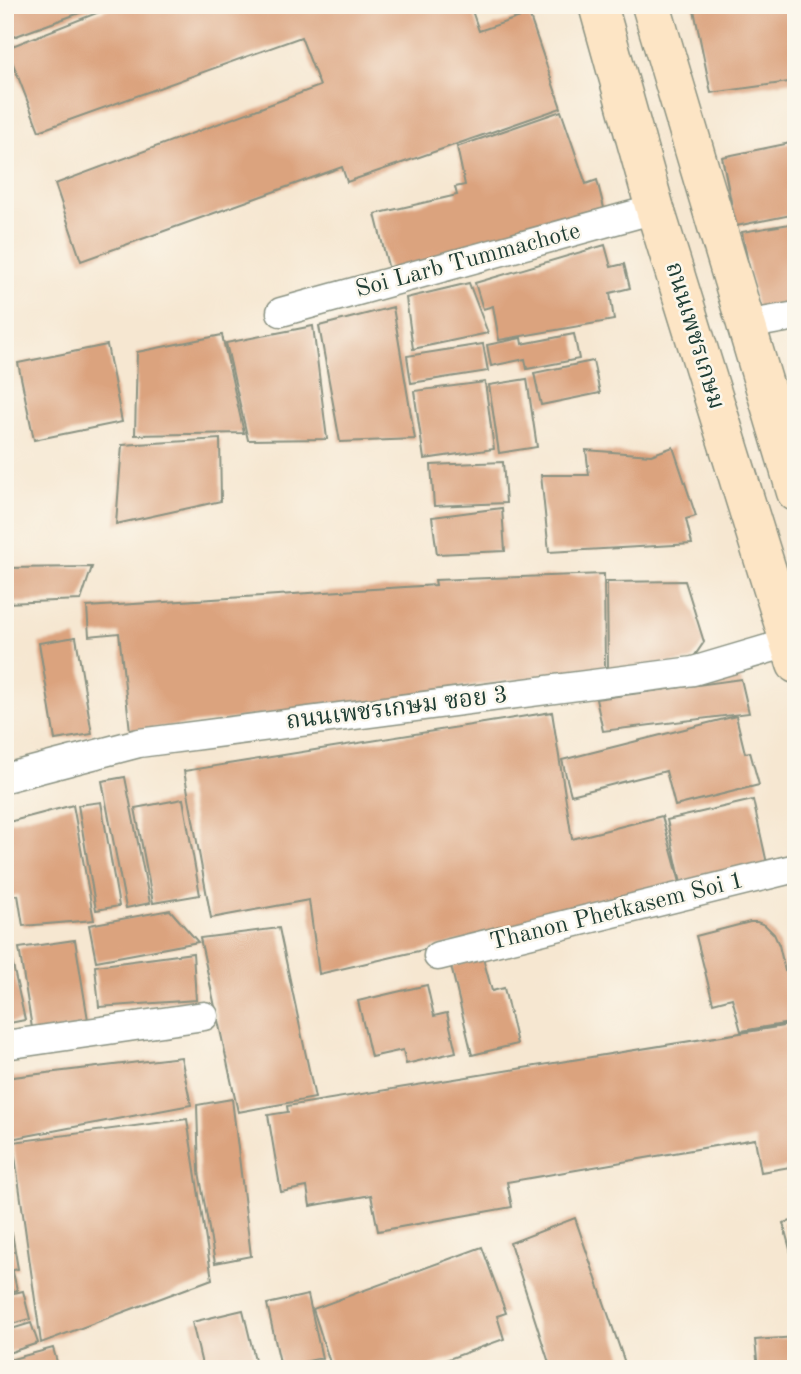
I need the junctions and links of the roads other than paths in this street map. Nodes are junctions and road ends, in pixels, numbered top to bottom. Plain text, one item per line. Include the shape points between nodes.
1 (598, 5) edge
2 (651, 5) edge
3 (655, 209) junction
4 (281, 312) dead end
5 (796, 316) edge
6 (746, 325) junction
7 (796, 492) edge
8 (792, 654) edge
9 (5, 778) edge
10 (796, 868) edge
11 (438, 956) dead end
12 (204, 1016) dead end
13 (5, 1045) edge

1 - 3 main road, ถนนเพชรเกษม
2 - 6 main road
3 - 4 street, Soi Larb Tummachote
3 - 8 main road, ถนนเพชรเกษม
5 - 6 street
6 - 7 main road
8 - 9 street, ถนนเพชรเกษม ซอย 3 via 139,743
10 - 11 street, Thanon Phetkasem Soi 1
12 - 13 street

